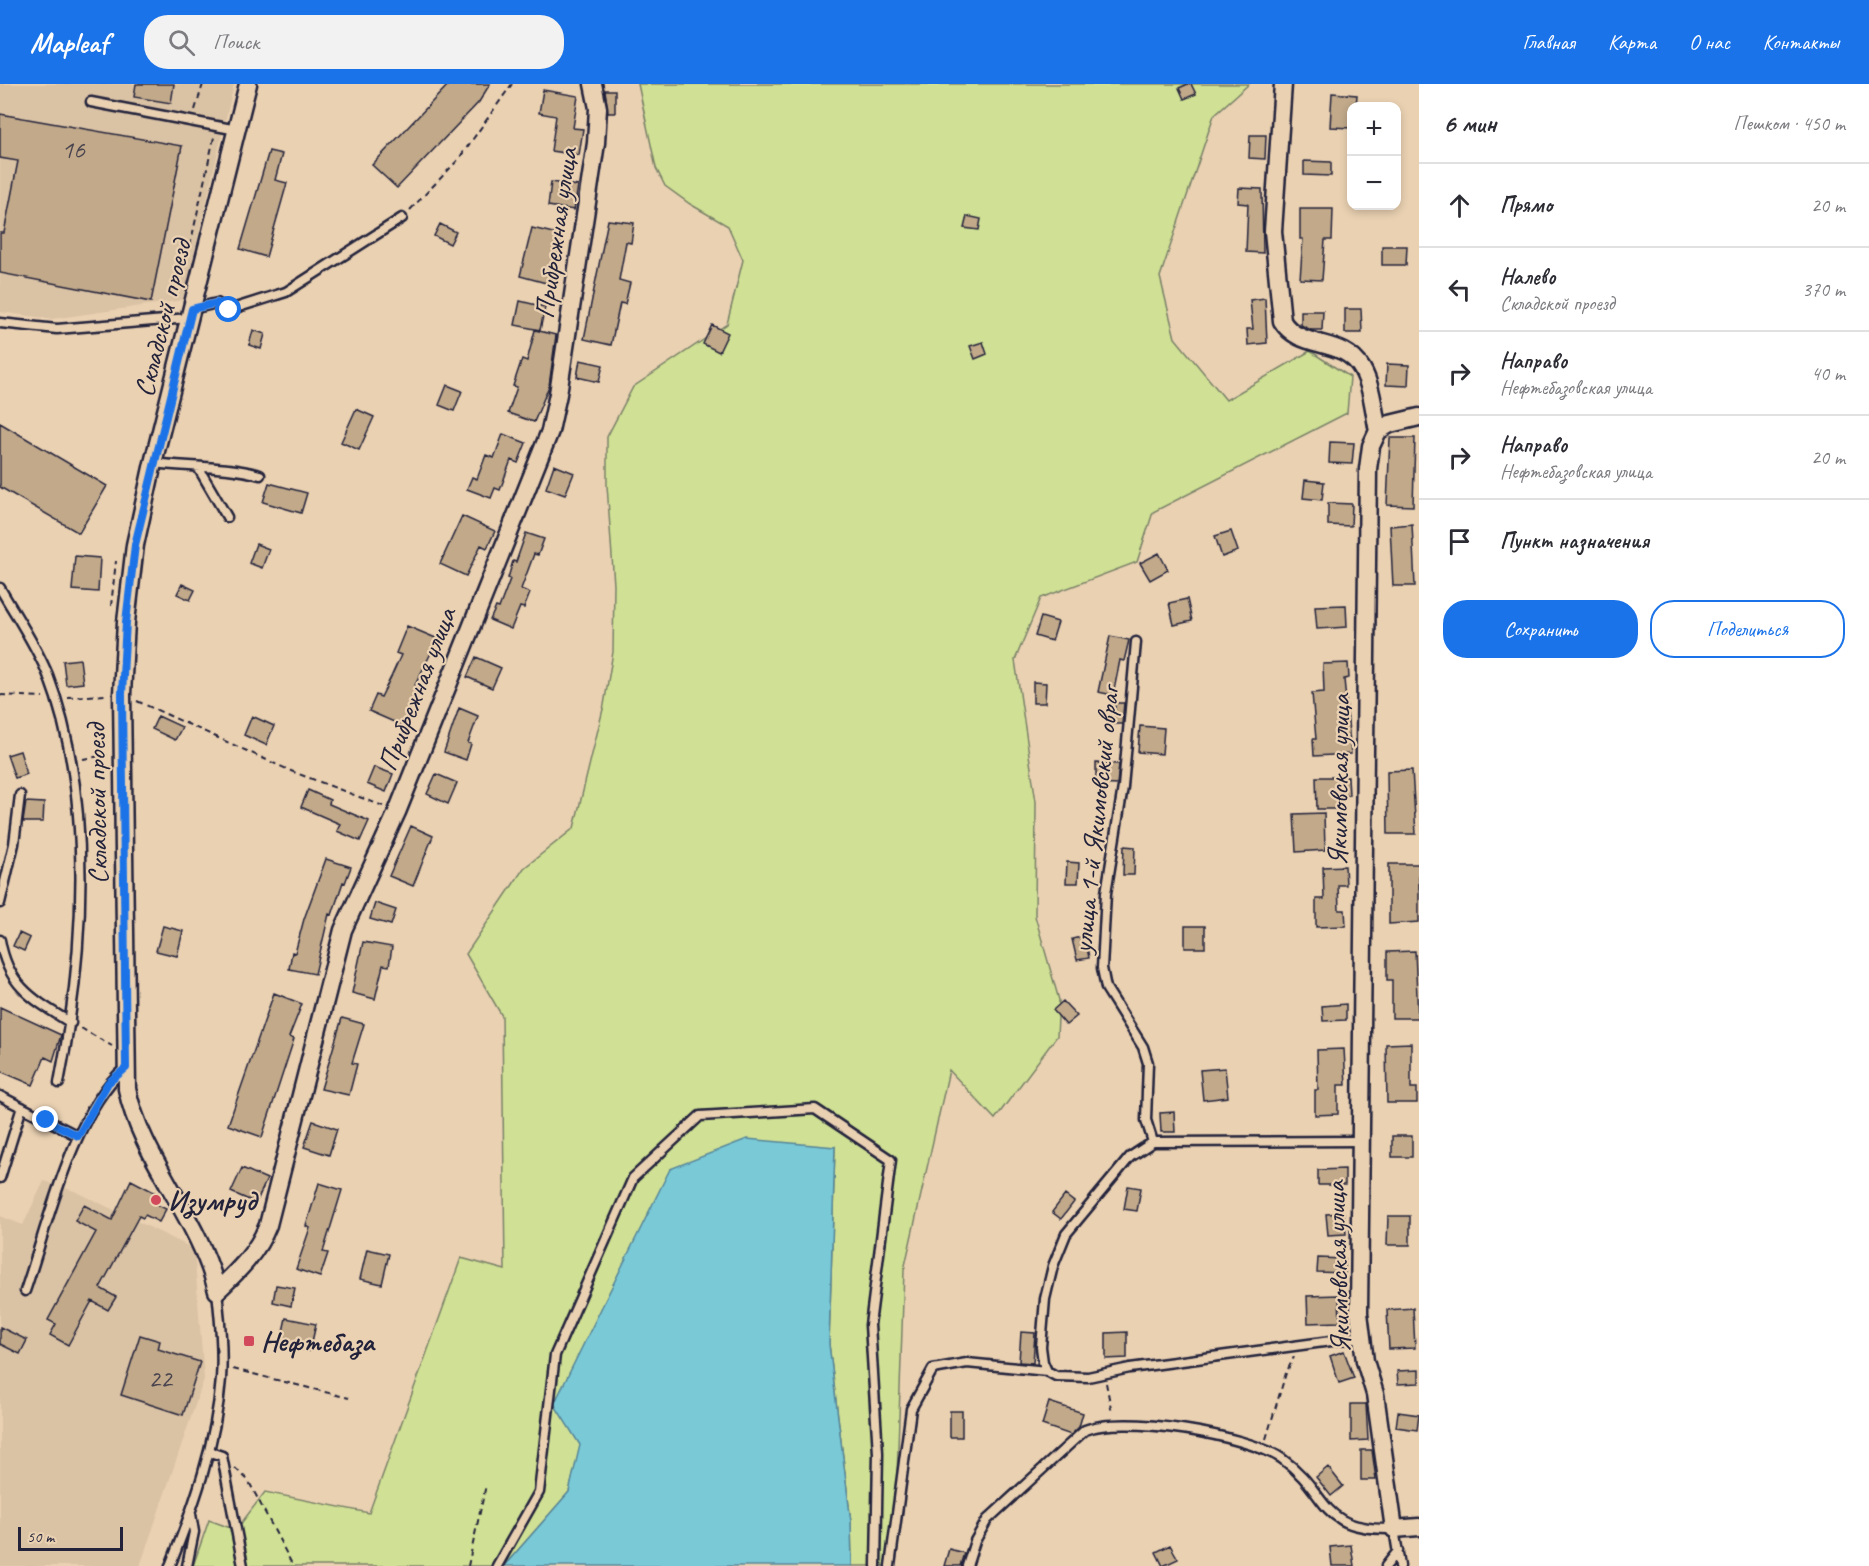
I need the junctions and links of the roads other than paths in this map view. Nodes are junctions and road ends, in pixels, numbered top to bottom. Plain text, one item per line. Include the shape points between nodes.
1 (248, 84) edge
2 (593, 84) edge
3 (1283, 84) edge
4 (91, 102) dead end
5 (237, 130) junction
6 (402, 218) road end
7 (191, 314) junction
8 (0, 322) edge
9 (1419, 417) edge
10 (1378, 431) junction
11 (153, 463) junction
12 (199, 469) junction
13 (260, 476) dead end
14 (227, 517) dead end
15 (0, 588) edge
16 (1136, 642) dead end
17 (20, 795) dead end
18 (2, 880) edge
19 (0, 903) edge
20 (0, 940) edge
21 (71, 1023) junction
22 (125, 1061) junction
23 (59, 1083) dead end
24 (0, 1096) edge
25 (21, 1107) junction
26 (78, 1136) junction
27 (1153, 1142) junction
28 (1361, 1142) junction
29 (0, 1179) edge
30 (25, 1291) dead end
31 (217, 1291) junction
32 (1361, 1337) junction
33 (1047, 1371) junction
34 (210, 1452) junction
35 (191, 1514) junction
36 (1419, 1527) edge
37 (1394, 1529) junction
38 (1398, 1551) junction
39 (170, 1566) edge
40 (187, 1566) edge
41 (243, 1566) edge
42 (497, 1566) edge
43 (876, 1566) edge
44 (890, 1566) edge
45 (967, 1566) edge
46 (1386, 1566) edge
47 (1400, 1566) edge

1 - 5 street, Складской проезд
2 - 31 street, Прибрежная улица via 598,108 596,143 550,431 397,812 343,930 262,1242
3 - 10 street via 1273,231 1282,321 1299,339 1331,344 1349,354 1362,368
4 - 5 lane
5 - 7 street, Складской проезд
6 - 7 lane via 286,292 229,310 217,303
7 - 8 lane via 57,329
7 - 11 street, Складской проезд
9 - 10 street
10 - 28 street, Якимовская улица via 1368,469
11 - 12 lane
11 - 22 street, Складской проезд via 135,545 122,694
12 - 13 lane via 243,471
12 - 14 lane
15 - 21 lane via 48,674 71,761 81,866
16 - 27 lane, улица 1-й Якимовский овраг via 1123,788 1106,893 1102,968 1106,988 1143,1047 1148,1063 1146,1120
17 - 18 lane via 14,844
18 - 19 lane
20 - 21 lane via 17,985 30,998
21 - 23 lane
22 - 26 lane
22 - 31 street, Складской проезд via 134,1114 204,1249
24 - 25 lane
25 - 26 lane
25 - 29 lane
26 - 30 lane
27 - 28 lane
27 - 33 lane via 1130,1157 1066,1234 1045,1299 1041,1347
28 - 32 street, Якимовская улица
31 - 34 lane, Складской проезд via 221,1366
32 - 33 lane via 1130,1368 1104,1375 1069,1378
32 - 37 street, Якимовская улица via 1375,1394
33 - 44 lane via 967,1363 933,1369 911,1409
34 - 35 lane, Складской проезд
34 - 41 lane via 222,1456
35 - 39 lane
35 - 40 lane via 194,1532
36 - 37 street
37 - 38 lane
37 - 45 lane via 1368,1530 1345,1524 1334,1517 1301,1476 1263,1448 1194,1430 1098,1425 1085,1430 987,1520
38 - 46 lane
38 - 47 lane
42 - 43 lane via 538,1492 555,1355 633,1178 700,1116 815,1109 891,1160 870,1325 878,1453

